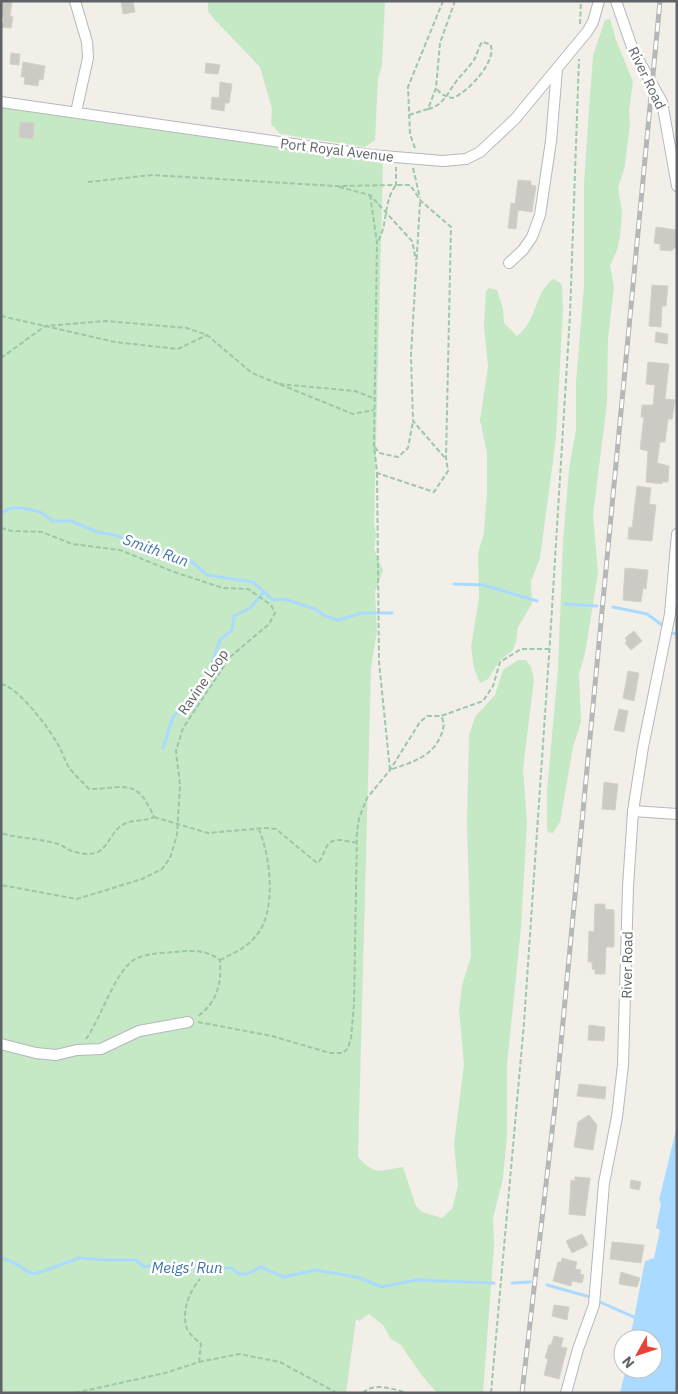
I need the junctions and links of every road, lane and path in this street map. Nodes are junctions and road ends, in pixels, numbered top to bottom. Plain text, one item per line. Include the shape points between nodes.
1 (75, 1) edge
2 (443, 1) edge
3 (455, 1) edge
4 (581, 1) edge
5 (599, 1) edge
6 (616, 1) edge
7 (579, 41) junction
8 (557, 69) junction
9 (436, 88) junction
10 (446, 97) junction
11 (1, 102) edge
12 (428, 109) junction
13 (76, 112) junction
14 (409, 115) junction
15 (396, 157) junction
16 (415, 159) junction
17 (88, 182) dead end
18 (396, 185) junction
19 (336, 186) junction
20 (677, 186) edge
21 (370, 195) junction
22 (421, 201) junction
23 (386, 211) junction
24 (377, 243) junction
25 (417, 262) junction
26 (509, 263) dead end
27 (1, 316) edge
28 (45, 326) junction
29 (208, 335) junction
30 (1, 358) edge
31 (277, 384) junction
32 (375, 399) junction
33 (375, 410) junction
34 (413, 421) junction
35 (374, 445) junction
36 (446, 458) junction
37 (377, 473) junction
38 (1, 528) edge
39 (677, 534) edge
40 (549, 649) junction
41 (1, 684) edge
42 (441, 716) junction
43 (390, 770) junction
44 (633, 811) junction
45 (677, 814) edge
46 (154, 818) junction
47 (178, 823) junction
48 (259, 829) junction
49 (1, 833) edge
50 (357, 842) junction
51 (1, 885) edge
52 (220, 960) junction
53 (188, 1022) junction
54 (1, 1044) edge
55 (77, 1050) junction
56 (200, 1279) dead end
57 (199, 1362) junction
58 (74, 1393) edge
59 (338, 1393) edge
60 (363, 1393) edge
61 (407, 1393) edge
62 (492, 1393) edge
63 (566, 1393) edge

1 - 13 street via 87,42 88,58
2 - 14 path via 408,87
3 - 9 path via 440,43
4 - 7 path
5 - 7 street, Port Royal Avenue via 591,27
6 - 20 street, River Road via 633,50 662,102
7 - 8 street, Port Royal Avenue
7 - 40 path via 570,315
8 - 16 street, Port Royal Avenue via 498,138 480,152 451,160
8 - 26 street via 540,215 532,237
9 - 10 path
9 - 12 path
10 - 10 path via 473,62 482,42 490,44 492,55 485,68 457,97
10 - 12 path via 441,104
11 - 13 street, Port Royal Avenue
12 - 14 path
13 - 15 street, Port Royal Avenue via 257,140
14 - 16 path
15 - 16 street, Port Royal Avenue
15 - 18 path
16 - 22 path
17 - 19 path via 152,175
18 - 19 path
18 - 22 path via 410,185
18 - 23 path via 389,194
19 - 21 path
21 - 23 path
21 - 24 path
22 - 25 path
22 - 36 path via 451,227
23 - 24 path via 384,230
23 - 25 path via 412,241
24 - 32 path
25 - 34 path via 411,355
27 - 28 path
28 - 29 path via 106,321 187,328
28 - 29 path via 115,342 178,349
28 - 30 path
29 - 31 path via 252,373
31 - 32 path via 355,391
31 - 33 path via 353,414
32 - 33 path
33 - 35 path
34 - 35 path via 408,448 398,457 379,453
34 - 36 path
35 - 37 path
36 - 37 path via 448,471 434,492
37 - 43 path via 379,662
38 - 47 path, Ravine Loop via 42,532 72,544 120,550 228,590 244,589 255,593 274,609 274,617 230,657 178,740
39 - 44 street, River Road via 670,614
40 - 42 path via 521,648 514,652 500,662 487,697
40 - 62 path via 524,1023
41 - 46 path via 22,698 56,740 69,767 89,789 133,787 148,803
42 - 43 path via 427,716 420,722
42 - 43 path via 443,730 432,750
43 - 50 path via 364,804
44 - 45 street
44 - 63 street, River Road via 620,1093 604,1183 594,1305
46 - 47 path
46 - 49 path via 124,824 104,847 88,854 74,852 59,844
47 - 48 path via 208,833
47 - 51 path, Ravine Loop via 166,864 142,879 77,899
48 - 50 path via 279,831 317,863 333,841
48 - 52 path via 264,841 269,885 265,924 242,949
50 - 53 path via 354,1004 348,1048 343,1053 330,1053 272,1036
52 - 53 path via 222,977 216,996 200,1015
52 - 55 path via 204,952 178,951 137,958 120,974 94,1028
53 - 55 street via 146,1029 101,1049
54 - 55 street via 46,1055
56 - 57 path via 184,1312 187,1330 201,1344
57 - 58 path
57 - 59 path via 239,1354 280,1362
60 - 61 path via 372,1388 389,1387

